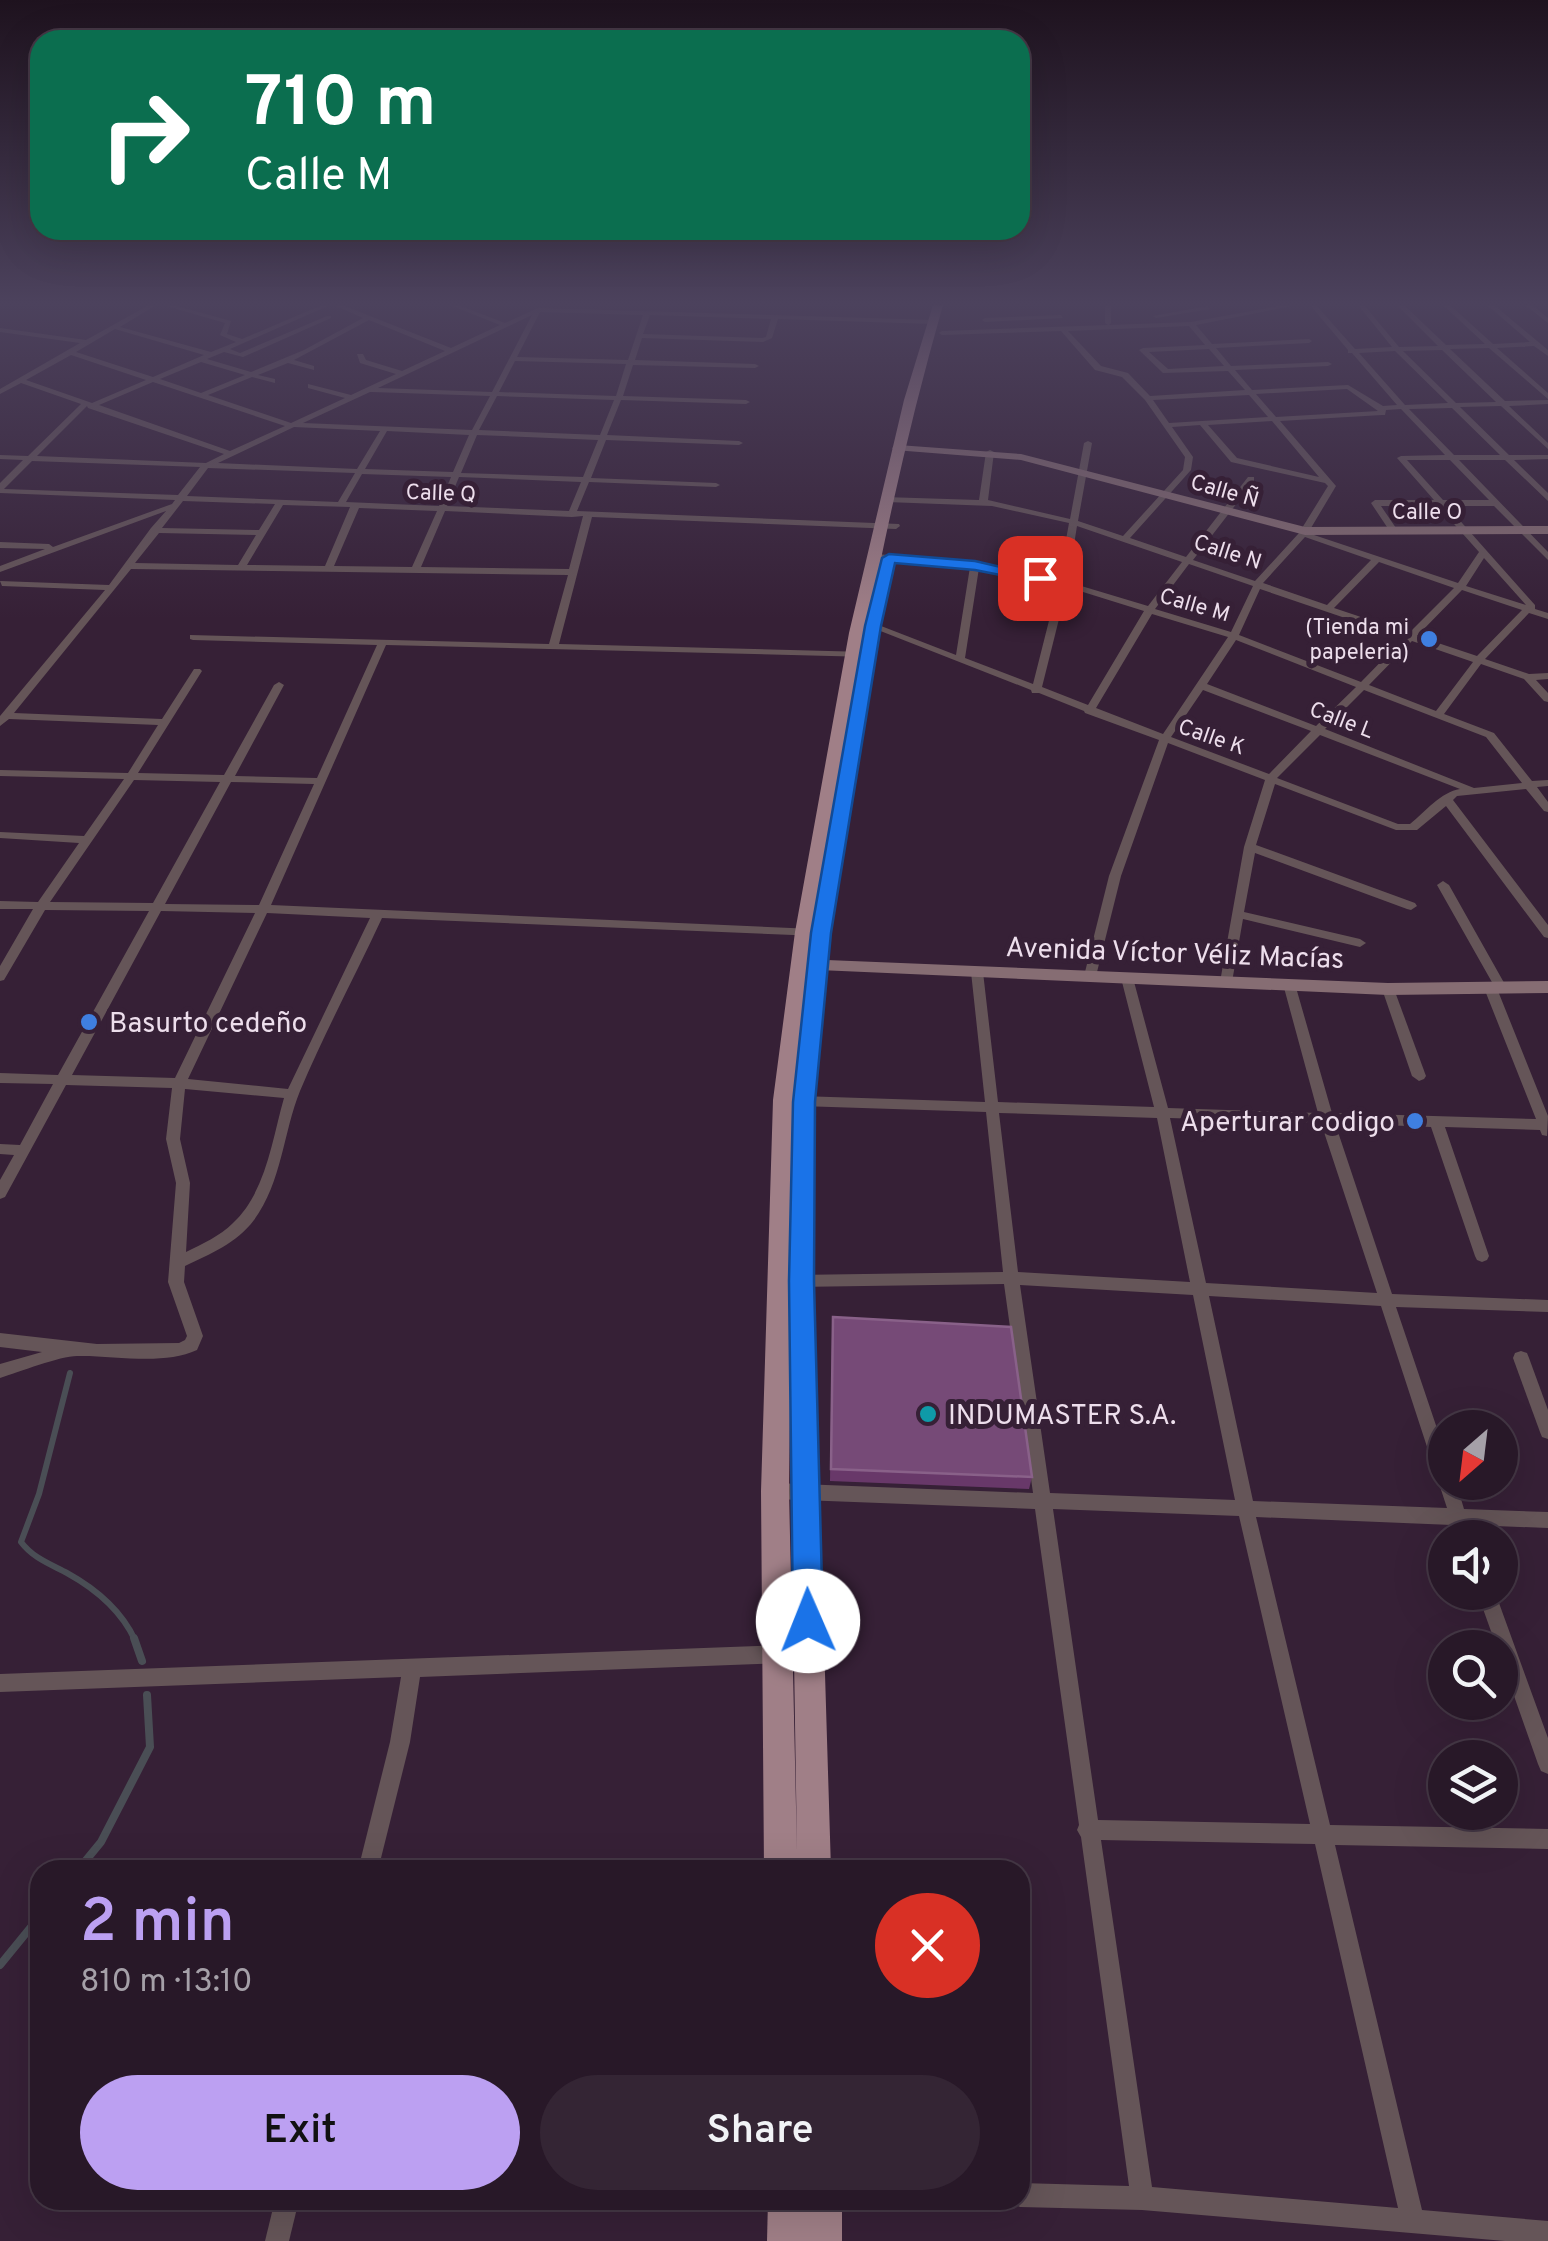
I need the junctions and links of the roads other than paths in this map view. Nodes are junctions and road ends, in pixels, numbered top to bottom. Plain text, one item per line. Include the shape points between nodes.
1 (83, 410) edge
2 (101, 410) edge
3 (242, 410) edge
4 (323, 410) edge
5 (486, 410) edge
6 (613, 410) edge
7 (914, 410) edge
8 (1155, 410) edge
9 (1267, 410) edge
10 (1382, 410) edge
11 (1406, 410) edge
12 (1458, 410) edge
13 (1508, 410) edge
14 (1278, 421) junction
15 (1203, 424) junction
16 (290, 425) junction
17 (1166, 426) junction
18 (384, 430) junction
19 (474, 433) junction
20 (600, 437) junction
21 (739, 443) dead end
22 (1088, 443) dead end
23 (1548, 447) edge
24 (904, 448) junction
25 (990, 452) junction
26 (228, 453) junction
27 (0, 457) edge
28 (1507, 457) junction
29 (1548, 457) edge
30 (30, 458) junction
31 (1454, 458) junction
32 (205, 466) junction
33 (1084, 471) junction
34 (360, 472) junction
35 (457, 476) junction
36 (1251, 479) dead end
37 (584, 481) junction
38 (1328, 481) junction
39 (716, 485) dead end
40 (0, 490) edge
41 (1167, 495) junction
42 (1548, 498) edge
43 (893, 499) junction
44 (175, 503) junction
45 (280, 503) junction
46 (983, 503) junction
47 (1439, 503) junction
48 (1498, 503) junction
49 (340, 506) junction
50 (355, 506) junction
51 (442, 509) junction
52 (1226, 512) junction
53 (572, 514) junction
54 (588, 515) junction
55 (1074, 522) junction
56 (889, 525) junction
57 (154, 530) junction
58 (1394, 530) junction
59 (1548, 530) edge
60 (1464, 531) junction
61 (1524, 531) junction
62 (1304, 532) junction
63 (263, 533) junction
64 (1126, 538) junction
65 (0, 545) edge
66 (59, 547) junction
67 (1482, 554) junction
68 (1548, 556) edge
69 (882, 558) junction
70 (1187, 559) junction
71 (1377, 559) junction
72 (22, 561) junction
73 (128, 566) junction
74 (975, 566) junction
75 (240, 568) junction
76 (0, 569) edge
77 (328, 569) junction
78 (415, 571) junction
79 (573, 572) junction
80 (1258, 582) junction
81 (1063, 583) junction
82 (1, 584) edge
83 (1461, 586) junction
84 (112, 588) junction
85 (1330, 606) junction
86 (1532, 610) junction
87 (1148, 612) junction
88 (1548, 616) edge
89 (866, 623) junction
90 (1234, 636) junction
91 (1411, 636) junction
92 (194, 637) dead end
93 (383, 642) junction
94 (553, 647) junction
95 (860, 655) junction
96 (1480, 659) junction
97 (960, 660) junction
98 (197, 671) dead end
99 (1528, 676) junction
100 (1548, 676) edge
101 (1200, 685) junction
102 (1362, 685) junction
103 (280, 686) dead end
104 (1036, 690) junction
105 (1548, 700) edge
106 (1089, 711) junction
107 (1438, 715) junction
108 (3, 719) edge
109 (164, 722) junction
110 (1316, 730) junction
111 (1164, 740) junction
112 (0, 774) edge
113 (130, 778) junction
114 (1271, 778) junction
115 (225, 780) junction
116 (320, 781) junction
117 (1548, 783) edge
118 (1528, 784) junction
119 (1471, 790) junction
120 (1446, 798) junction
121 (1548, 809) edge
122 (0, 835) edge
123 (87, 840) junction
124 (1250, 848) junction
125 (1443, 886) dead end
126 (0, 905) edge
127 (40, 906) junction
128 (1411, 906) dead end
129 (160, 908) junction
130 (263, 910) junction
131 (1237, 914) junction
132 (377, 916) junction
133 (813, 932) junction
134 (1548, 934) edge
135 (1360, 943) dead end
136 (809, 964) junction
137 (977, 972) junction
138 (1090, 976) junction
139 (0, 977) edge
140 (1127, 978) junction
141 (1226, 982) junction
142 (1289, 984) junction
143 (1548, 987) edge
144 (1496, 988) junction
145 (1388, 989) junction
146 (1419, 1076) dead end
147 (0, 1078) edge
148 (60, 1082) junction
149 (179, 1084) junction
150 (292, 1094) junction
151 (794, 1101) junction
152 (989, 1105) junction
153 (1162, 1111) junction
154 (1327, 1120) junction
155 (1436, 1122) junction
156 (1546, 1129) edge
157 (0, 1149) edge
158 (22, 1150) junction
159 (0, 1194) edge
160 (1482, 1256) dead end
161 (178, 1262) junction
162 (1011, 1278) junction
163 (790, 1281) junction
164 (1202, 1288) junction
165 (1388, 1300) junction
166 (1548, 1306) edge
167 (0, 1340) edge
168 (72, 1350) junction
169 (1521, 1358) dead end
170 (0, 1372) edge
171 (1428, 1424) edge
172 (1548, 1432) edge
173 (774, 1491) junction
174 (805, 1492) junction
175 (1453, 1500) edge
176 (1044, 1504) junction
177 (1246, 1510) junction
178 (1458, 1516) junction
179 (1459, 1520) edge
180 (1548, 1520) edge
181 (1492, 1610) edge
182 (777, 1654) junction
183 (808, 1654) junction
184 (412, 1668) junction
185 (0, 1683) edge
186 (1548, 1764) edge
187 (1087, 1830) junction
188 (1320, 1832) junction
189 (1548, 1840) edge
190 (370, 1860) edge
191 (781, 1860) edge
192 (814, 1860) edge
193 (1030, 2194) edge
194 (1142, 2198) junction
195 (285, 2210) edge
196 (787, 2210) edge
197 (823, 2210) edge
198 (1412, 2222) junction
199 (1548, 2234) edge
200 (277, 2241) edge
201 (786, 2241) edge
202 (823, 2241) edge

1 - 30 street
2 - 26 street
3 - 16 street
4 - 16 street
5 - 19 street
6 - 20 street
7 - 24 main road
8 - 17 street
9 - 14 street
10 - 14 street
11 - 31 street
12 - 28 street
13 - 23 street
14 - 15 street
14 - 38 street
15 - 17 street
15 - 38 street via 1234,460
16 - 18 street
16 - 26 street
17 - 41 street via 1190,464
18 - 19 street
18 - 34 street
19 - 20 street
19 - 35 street
20 - 21 street
20 - 37 street
22 - 33 street
24 - 25 street, Calle Ñ
24 - 43 main road
25 - 33 street, Calle Ñ
25 - 46 street
26 - 32 street
27 - 30 street
28 - 29 street
28 - 31 street
28 - 42 street
30 - 32 street
30 - 40 street
31 - 47 street via 1402,458
31 - 48 street
32 - 34 street
32 - 44 street
33 - 41 street, Calle Ñ
33 - 55 street
34 - 35 street
34 - 49 street
35 - 37 street
35 - 51 street
36 - 52 street
37 - 39 street
37 - 53 street
38 - 62 street via 1332,486
40 - 44 street, Calle Q
41 - 52 street, Calle Ñ
41 - 64 street
43 - 46 street, Calle N
43 - 56 main road
44 - 45 street, Calle Q
44 - 57 street
44 - 66 street
45 - 49 street, Calle Q
45 - 63 street
46 - 55 street, Calle N
47 - 48 street
47 - 58 street via 1375,503
47 - 60 street
48 - 61 street
49 - 50 street, Calle Q
50 - 51 street, Calle Q
50 - 77 street
51 - 53 street, Calle Q
51 - 78 street
52 - 62 street, Calle Ñ
52 - 70 street
53 - 54 street, Calle Q
54 - 56 street, Calle Q
54 - 79 street
55 - 64 street, Calle N
55 - 81 street
56 - 69 main road
57 - 63 street
57 - 73 street
58 - 60 street, Calle O
58 - 62 street, Calle O
59 - 61 street, Calle O
60 - 61 street, Calle O
60 - 67 street
61 - 68 street
62 - 71 street, Calle Ñ
62 - 80 street
63 - 75 street
64 - 70 street, Calle N
65 - 66 street
66 - 72 street
67 - 83 street
67 - 86 street
69 - 74 street, Calle M
69 - 89 main road
70 - 80 street, Calle N
70 - 87 street
71 - 83 street, Calle Ñ
71 - 85 street
72 - 76 street
72 - 82 street
73 - 75 street
73 - 84 street
74 - 81 street, Calle M
74 - 97 street
75 - 77 street
77 - 78 street
78 - 79 street
79 - 94 street
80 - 85 street, Calle N
80 - 90 street
81 - 87 street, Calle M
81 - 104 street
82 - 84 street
83 - 86 street, Calle Ñ
83 - 91 street
84 - 108 street
85 - 91 street, Calle N
86 - 88 street, Calle Ñ
86 - 96 street
87 - 90 street, Calle M
87 - 106 street
89 - 95 main road
89 - 97 street, Calle K
90 - 101 street
90 - 102 street, Calle M
91 - 96 street, Calle N
91 - 102 street
92 - 93 street
93 - 94 street
93 - 116 street
94 - 95 street
95 - 133 main road
96 - 99 street, Calle N
96 - 107 street
97 - 104 street, Calle K
98 - 109 street
99 - 100 street, Calle N
99 - 105 street
101 - 110 street, Calle L
101 - 111 street
102 - 107 street, Calle M
102 - 110 street
103 - 115 street
104 - 106 street, Calle K
106 - 111 street, Calle K
107 - 118 street, Calle M via 1490,736
108 - 109 street
109 - 113 street
110 - 114 street
110 - 119 street, Calle L
111 - 114 street, Calle K
111 - 138 street via 1115,876
112 - 113 street
113 - 115 street
113 - 123 street
114 - 120 street, Calle K via 1405,829
114 - 124 street
115 - 116 street
115 - 129 street
116 - 130 street
117 - 118 street, Calle K
118 - 119 street, Calle K
118 - 121 street
119 - 120 street, Calle K
120 - 134 street
122 - 123 street
123 - 127 street
124 - 128 street
124 - 131 street
125 - 144 street
126 - 127 street
127 - 129 street
127 - 139 street
129 - 130 street
129 - 148 street
130 - 132 street
130 - 149 street
131 - 135 street
131 - 141 street
132 - 133 street
132 - 150 street
133 - 136 main road
136 - 137 street, Avenida Víctor Véliz Macías
136 - 151 main road
137 - 138 street, Avenida Víctor Véliz Macías
137 - 152 street
138 - 140 street, Avenida Víctor Véliz Macías
140 - 141 street, Avenida Víctor Véliz Macías
140 - 153 street
141 - 142 street, Avenida Víctor Véliz Macías
142 - 145 street, Avenida Víctor Véliz Macías
142 - 154 street
143 - 144 street, Avenida Víctor Véliz Macías
144 - 145 street, Avenida Víctor Véliz Macías
144 - 156 street
145 - 146 street
147 - 148 street
148 - 149 street
148 - 158 street
149 - 150 street
149 - 161 street via 173,1139 184,1183
150 - 161 street via 257,1206 220,1242
151 - 152 street
151 - 163 main road
152 - 153 street
152 - 162 street
153 - 154 street
153 - 164 street
154 - 155 street
154 - 165 street
155 - 156 street
155 - 160 street
157 - 158 street
158 - 159 street
161 - 168 street via 180,1302 195,1336 191,1345
162 - 163 street
162 - 164 street
162 - 176 street
163 - 173 main road
163 - 174 main road
164 - 165 street
164 - 177 street
165 - 166 street
165 - 171 street
167 - 168 street
168 - 170 street
169 - 172 street
173 - 174 street
173 - 182 main road
174 - 176 street
174 - 183 main road
175 - 178 street
176 - 177 street
176 - 187 street
177 - 178 street
177 - 188 street
178 - 179 street
178 - 180 street
181 - 186 street
182 - 183 street
182 - 184 street
182 - 191 main road
183 - 192 main road
184 - 185 street
184 - 190 street
187 - 188 street
187 - 194 street
188 - 189 street
188 - 198 street
193 - 194 street
194 - 198 street
195 - 200 street
196 - 201 main road
197 - 202 main road
198 - 199 street

